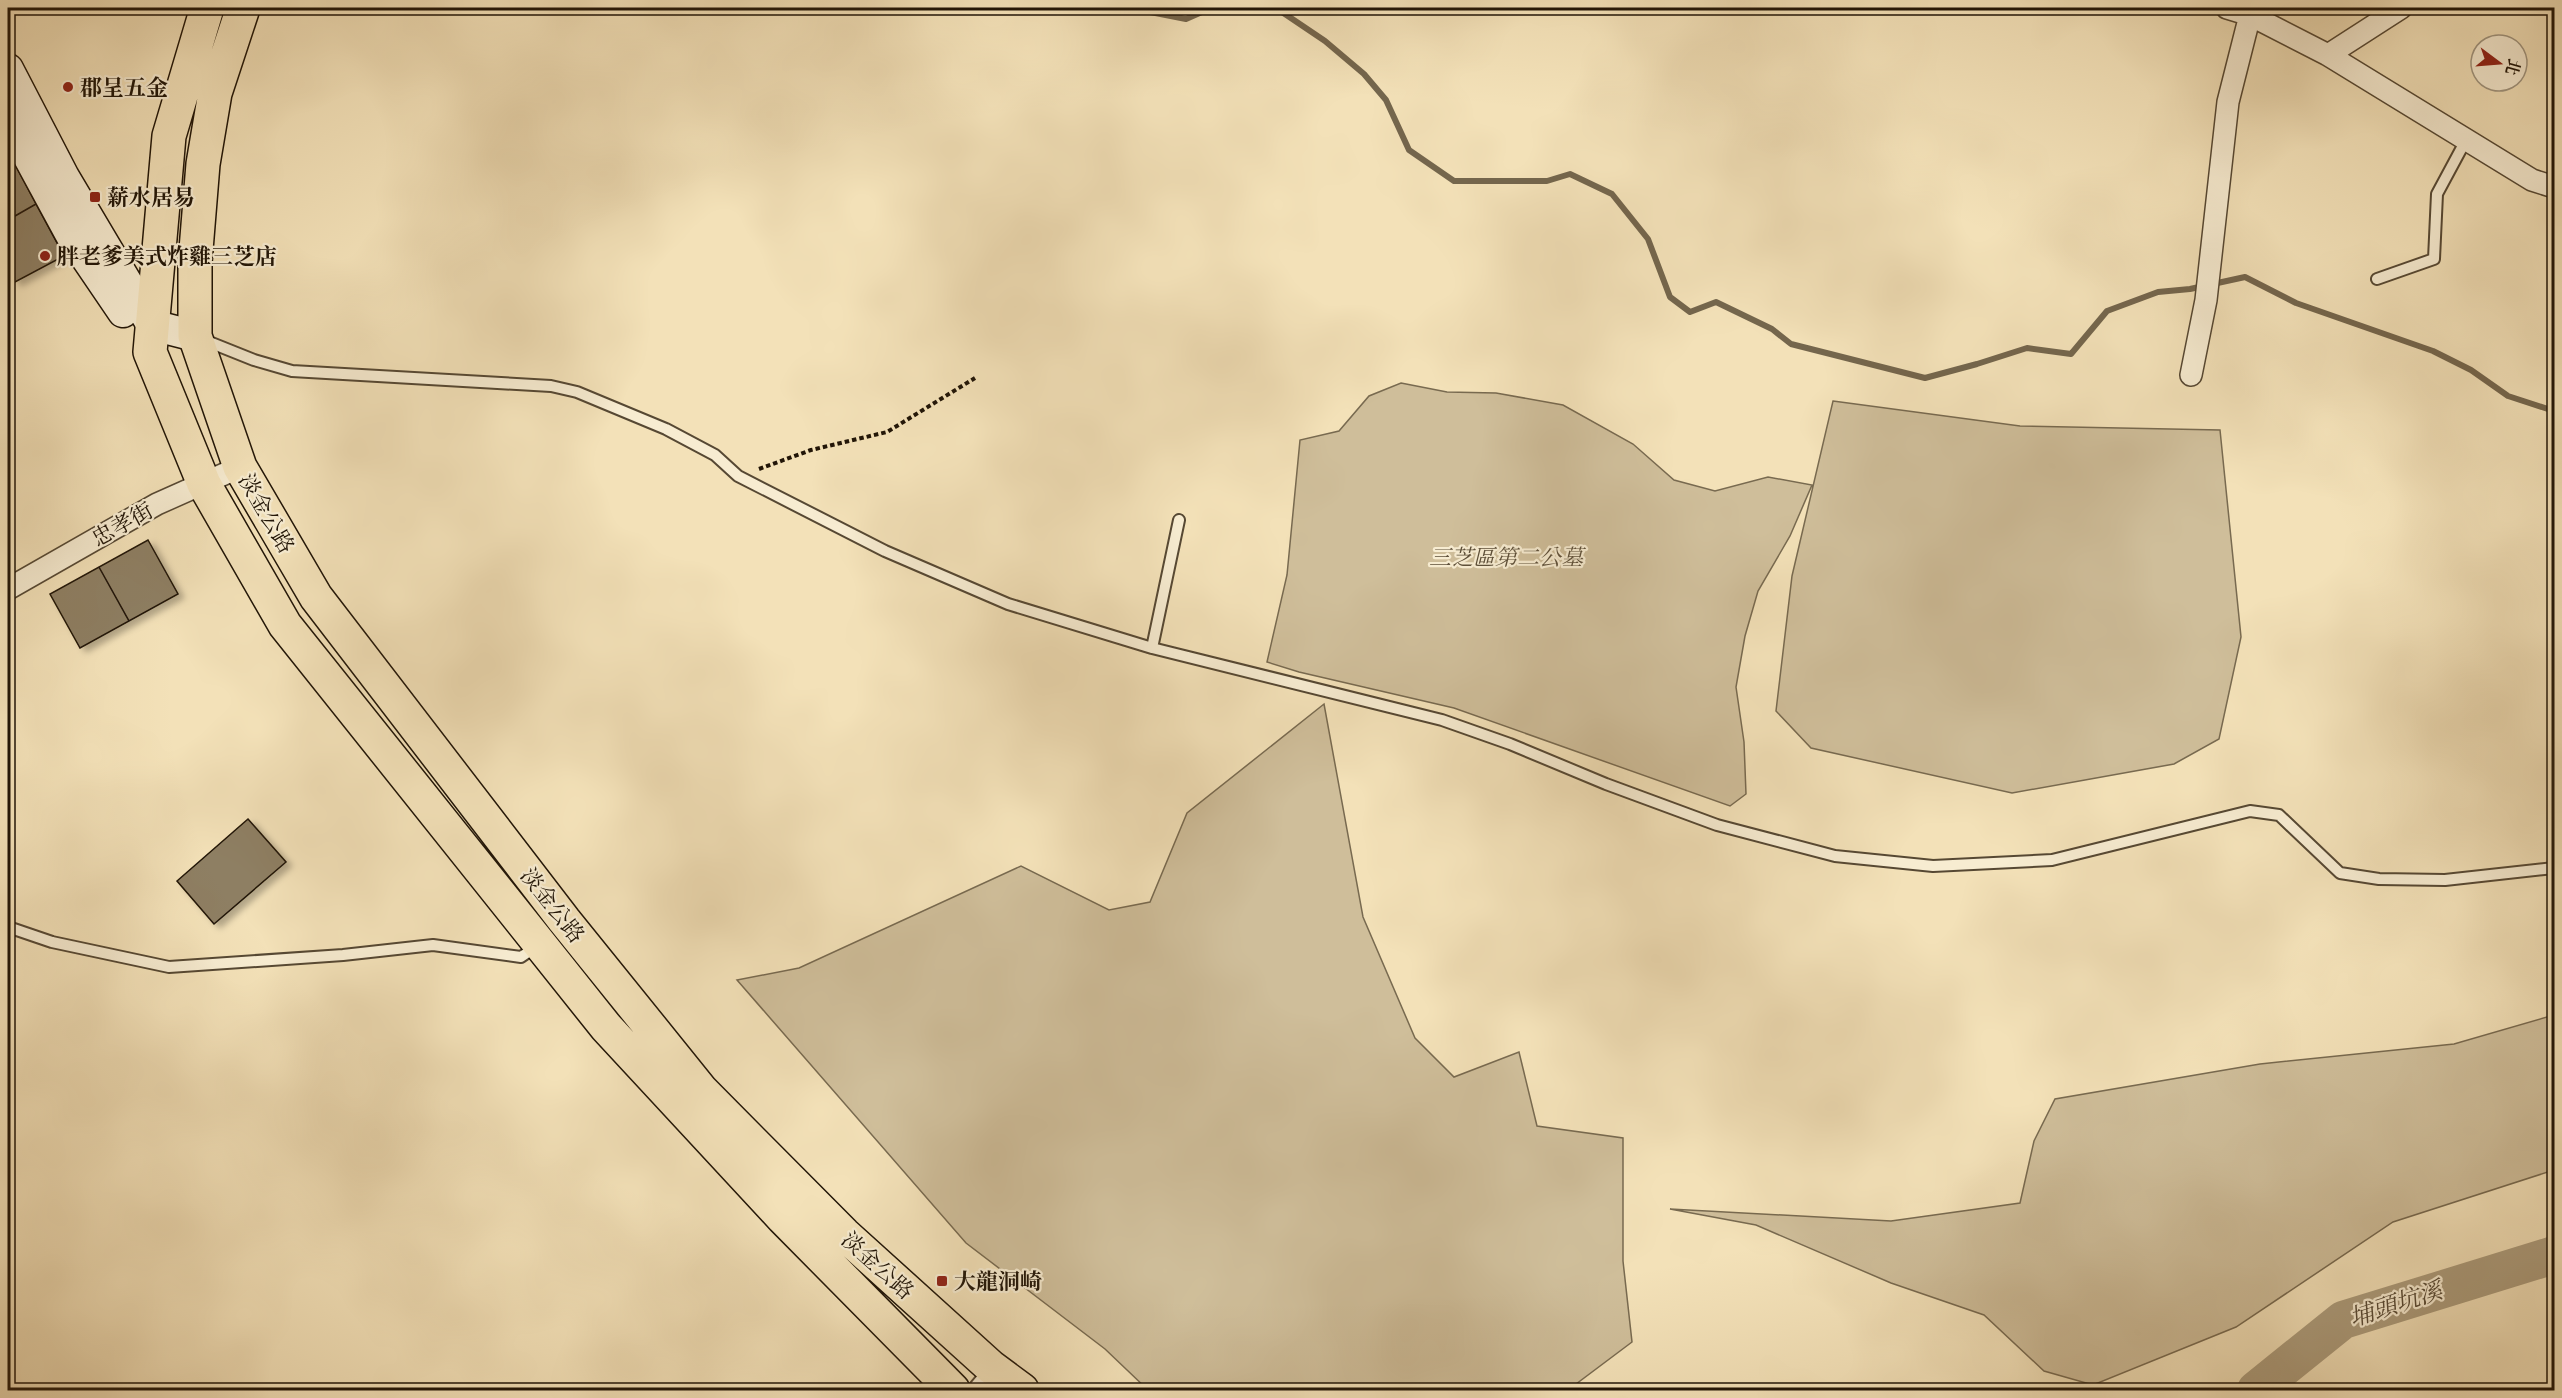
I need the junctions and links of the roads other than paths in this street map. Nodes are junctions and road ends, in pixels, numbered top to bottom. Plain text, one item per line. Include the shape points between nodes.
1 (207, 8) edge
2 (243, 8) edge
3 (2227, 8) edge
4 (2401, 8) edge
5 (2250, 15) junction
6 (2328, 55) junction
7 (8, 69) edge
8 (8, 119) edge
9 (2466, 140) junction
10 (2554, 187) edge
11 (2377, 279) dead end
12 (195, 336) junction
13 (151, 339) junction
14 (2191, 375) dead end
15 (240, 467) junction
16 (204, 484) junction
17 (1179, 520) dead end
18 (8, 589) edge
19 (1152, 648) junction
20 (2554, 868) edge
21 (8, 927) edge
22 (553, 932) junction
23 (982, 1379) edge
24 (953, 1390) edge
25 (1022, 1390) edge

1 - 13 main road via 169,136
2 - 12 main road, 淡金公路 via 214,93 203,164 195,262
3 - 5 street
4 - 6 street
5 - 6 street
5 - 14 street via 2228,102 2206,300
6 - 9 street
7 - 13 main road
8 - 13 main road via 72,237
9 - 10 street via 2532,180
9 - 11 lane via 2437,194 2434,259
12 - 13 main road
12 - 15 main road, 淡金公路
12 - 19 lane via 292,371 569,390 666,429 716,455 738,476 885,551 1008,604
13 - 16 main road, 淡金公路
15 - 16 street, 忠孝街
15 - 22 main road, 淡金公路 via 316,597
16 - 18 street, 忠孝街 via 157,504
16 - 22 main road, 淡金公路 via 285,625
17 - 19 lane
19 - 20 lane via 1442,720 1717,825 1835,856 1933,866 2052,860 2250,811 2279,814 2340,873 2379,879 2445,880
21 - 22 lane via 52,942 169,967 434,945 521,957
22 - 23 main road, 淡金公路
22 - 24 main road, 淡金公路 via 614,1036 783,1218
23 - 25 main road, 淡金公路

